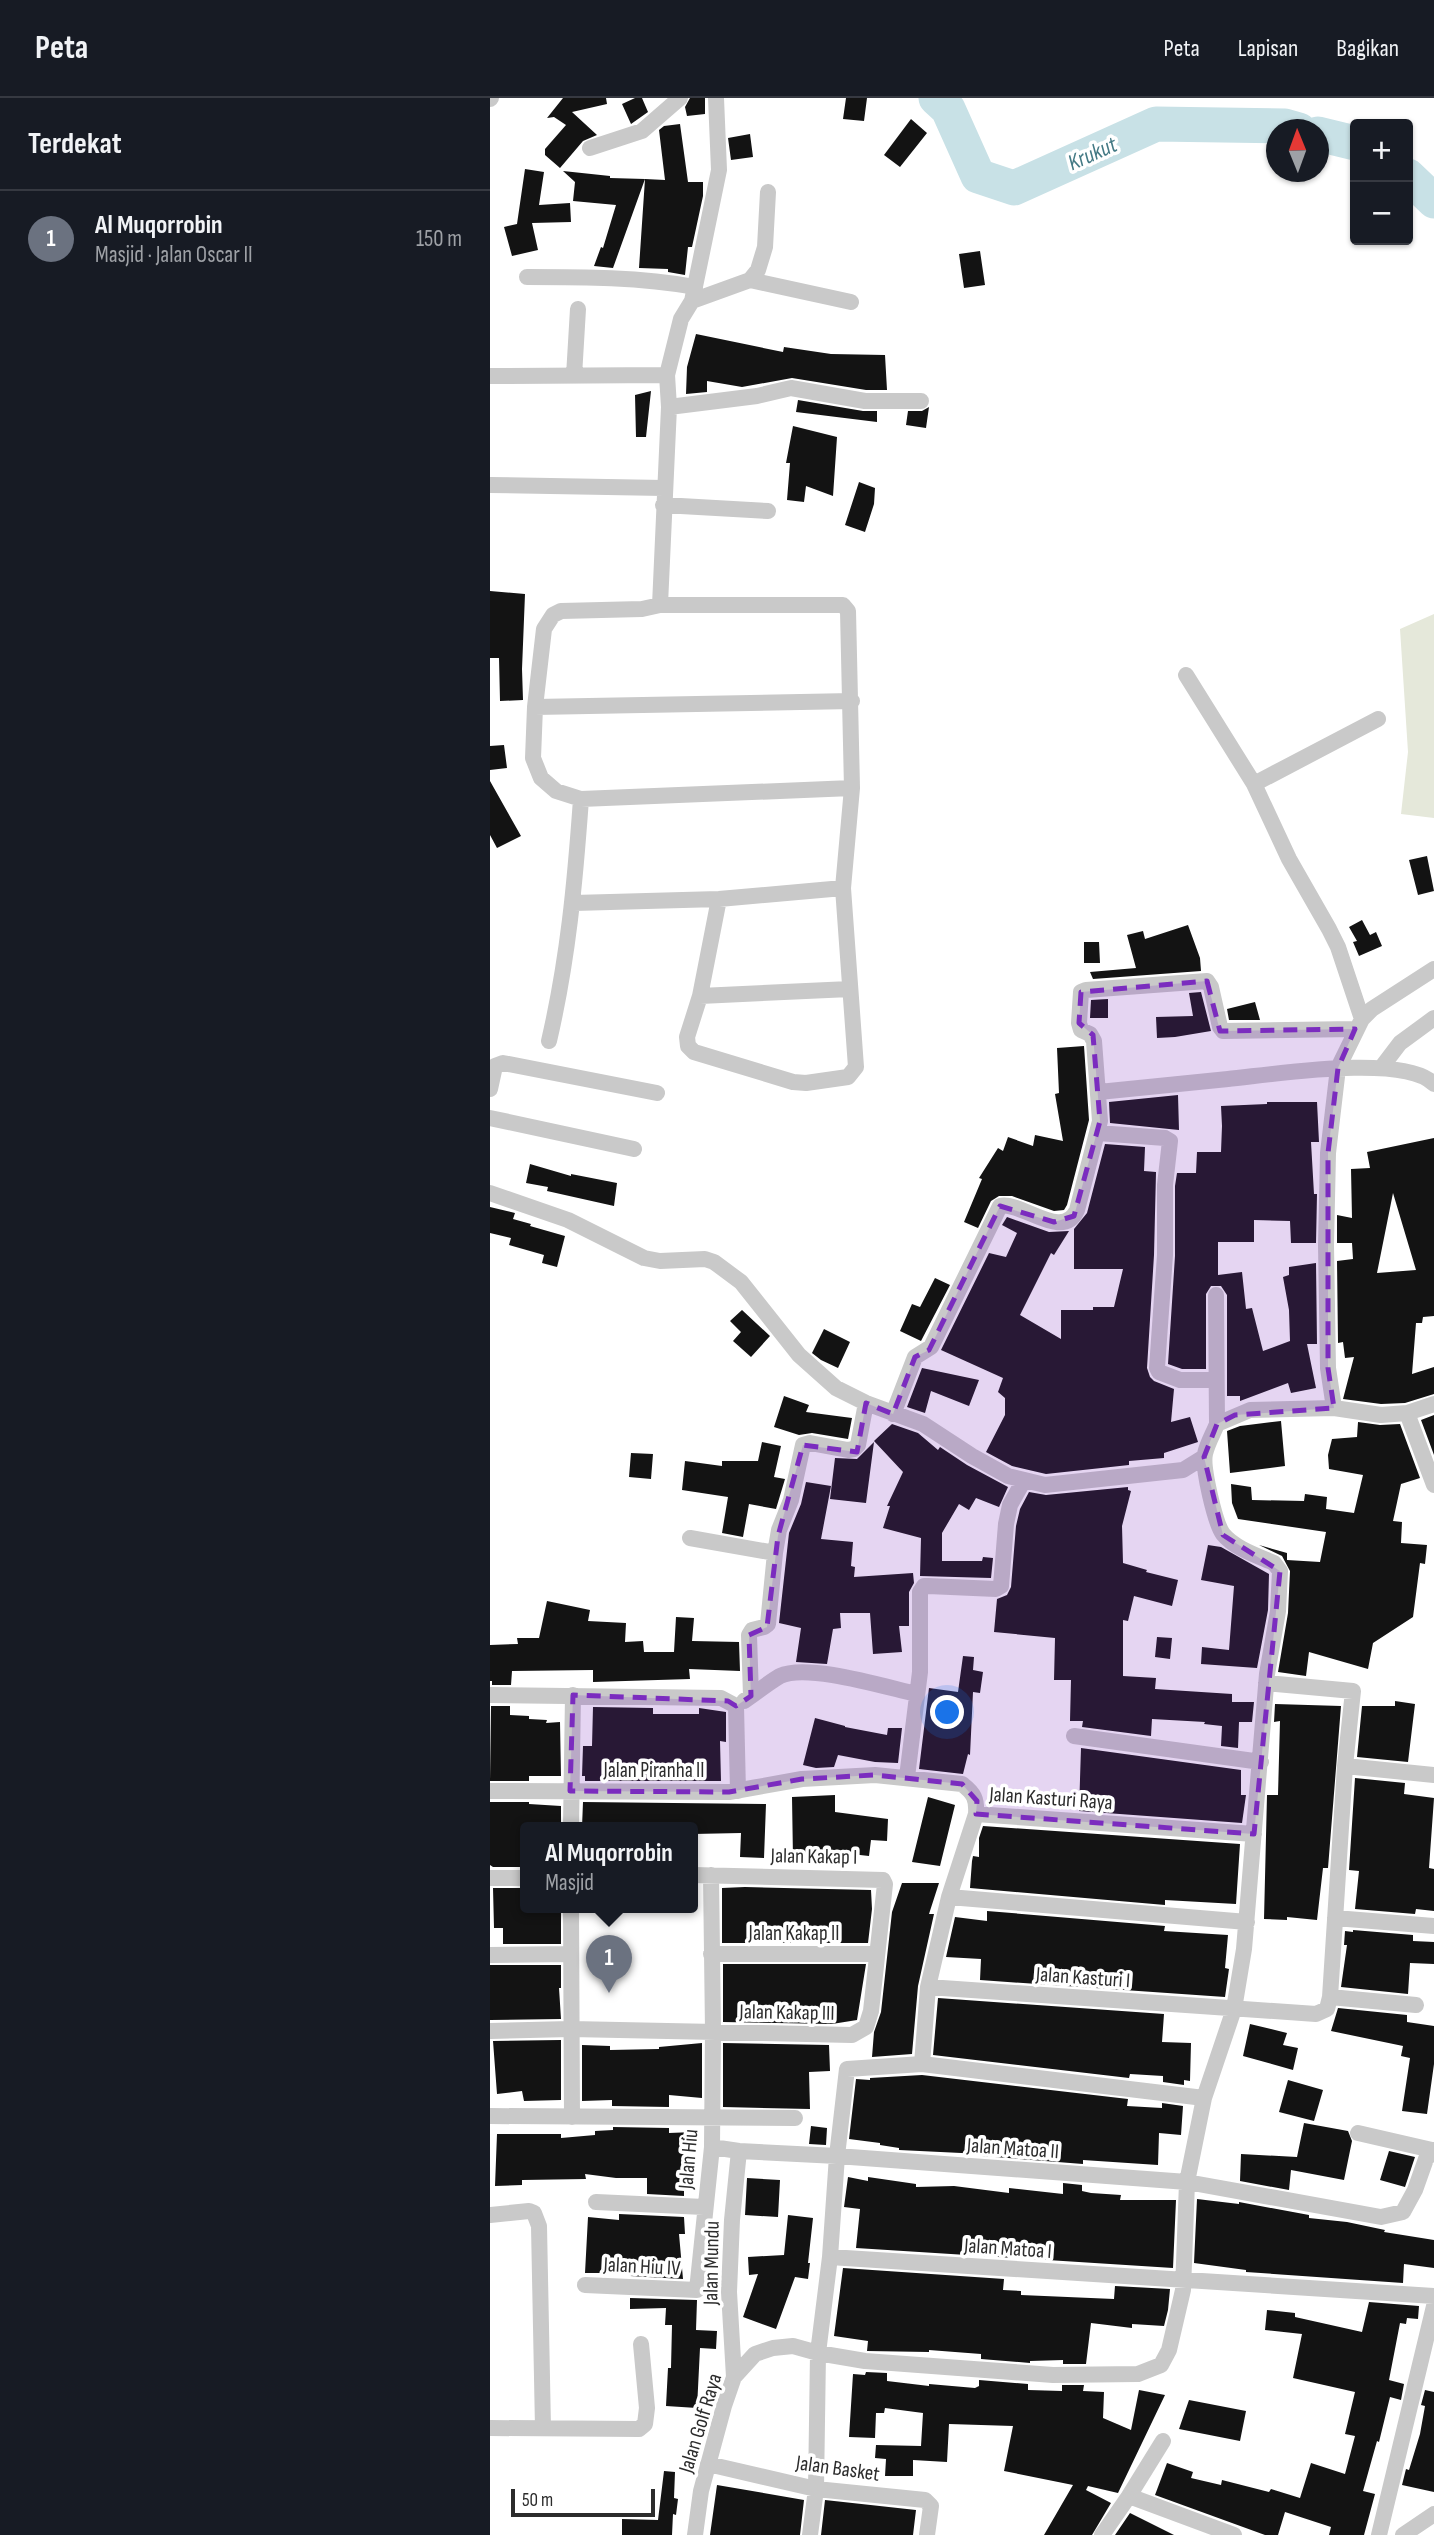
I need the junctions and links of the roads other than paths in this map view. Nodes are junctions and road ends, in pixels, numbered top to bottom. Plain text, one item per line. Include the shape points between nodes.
1 (680, 98) edge
2 (716, 98) edge
3 (590, 148) dead end
4 (768, 192) dead end
5 (527, 277) dead end
6 (750, 280) junction
7 (694, 294) junction
8 (851, 302) dead end
9 (578, 309) dead end
10 (667, 375) junction
11 (490, 376) edge
12 (574, 376) junction
13 (920, 401) dead end
14 (669, 407) junction
15 (490, 485) edge
16 (664, 488) junction
17 (663, 505) junction
18 (768, 511) dead end
19 (660, 605) junction
20 (1186, 675) dead end
21 (852, 701) junction
22 (535, 707) junction
23 (1378, 719) dead end
24 (1255, 784) junction
25 (852, 788) junction
26 (581, 799) junction
27 (843, 888) junction
28 (719, 899) junction
29 (574, 903) junction
30 (1434, 969) edge
31 (850, 989) junction
32 (700, 996) junction
33 (1434, 1018) edge
34 (1358, 1024) junction
35 (549, 1041) dead end
36 (1338, 1068) junction
37 (1381, 1068) junction
38 (1434, 1084) edge
39 (490, 1089) edge
40 (1099, 1092) junction
41 (657, 1093) dead end
42 (490, 1118) edge
43 (1098, 1133) junction
44 (634, 1149) dead end
45 (490, 1193) edge
46 (1216, 1295) dead end
47 (1215, 1380) junction
48 (866, 1403) junction
49 (1434, 1404) edge
50 (1334, 1408) junction
51 (893, 1413) junction
52 (1407, 1413) junction
53 (1217, 1424) junction
54 (1204, 1457) junction
55 (1024, 1480) junction
56 (1434, 1485) edge
57 (690, 1538) dead end
58 (775, 1553) junction
59 (1266, 1682) junction
60 (916, 1694) junction
61 (490, 1695) edge
62 (573, 1695) junction
63 (751, 1696) junction
64 (736, 1706) junction
65 (1074, 1736) dead end
66 (1261, 1762) junction
67 (1345, 1766) junction
68 (1434, 1775) edge
69 (907, 1777) junction
70 (490, 1791) edge
71 (570, 1791) junction
72 (738, 1791) junction
73 (976, 1814) junction
74 (571, 1822) edge
75 (1254, 1834) junction
76 (698, 1875) edge
77 (710, 1875) junction
78 (490, 1878) edge
79 (520, 1878) edge
80 (949, 1897) junction
81 (571, 1913) edge
82 (1335, 1918) junction
83 (1247, 1922) junction
84 (1434, 1926) edge
85 (571, 1954) junction
86 (711, 1954) junction
87 (876, 1954) junction
88 (490, 1955) edge
89 (928, 1987) junction
90 (1330, 1997) junction
91 (1416, 2005) dead end
92 (1234, 2009) junction
93 (571, 2029) junction
94 (490, 2031) edge
95 (713, 2031) junction
96 (922, 2064) junction
97 (1204, 2098) junction
98 (490, 2116) edge
99 (572, 2117) junction
100 (712, 2117) junction
101 (795, 2118) dead end
102 (1358, 2133) dead end
103 (712, 2147) junction
104 (1433, 2150) edge
105 (739, 2151) junction
106 (836, 2156) junction
107 (1187, 2182) junction
108 (596, 2202) dead end
109 (704, 2207) junction
110 (490, 2215) edge
111 (830, 2257) junction
112 (1184, 2280) junction
113 (585, 2285) dead end
114 (697, 2290) joint
115 (1434, 2296) edge
116 (1434, 2306) edge
117 (641, 2344) dead end
118 (818, 2353) junction
119 (734, 2377) junction
120 (490, 2428) edge
121 (543, 2428) junction
122 (1163, 2441) dead end
123 (708, 2464) junction
124 (816, 2489) junction
125 (1129, 2496) junction
126 (1434, 2514) edge
127 (695, 2535) edge
128 (810, 2535) edge
129 (927, 2535) edge
130 (1102, 2535) edge
131 (1234, 2535) edge
132 (1379, 2535) edge
133 (1404, 2535) edge

1 - 3 street via 642,131
2 - 7 street via 719,170
4 - 6 street via 765,247
5 - 7 street via 653,281
6 - 7 street
6 - 8 street
7 - 10 street via 681,319
9 - 12 street
10 - 12 street
10 - 14 street
11 - 12 street
13 - 14 street via 865,401 791,388
14 - 16 street
15 - 16 street
16 - 17 street
17 - 18 street
17 - 19 street
19 - 21 street via 843,606 848,611
19 - 22 street via 553,615 544,629
20 - 24 street
21 - 22 street
21 - 25 street
22 - 26 street via 533,758 541,778 556,791
23 - 24 street
24 - 34 street via 1289,859 1338,947
25 - 26 street
25 - 27 street
26 - 29 street
27 - 28 street
27 - 31 street
28 - 29 street
28 - 32 street
29 - 35 street
30 - 34 street
31 - 32 street
31 - 32 street via 856,1067 848,1077 806,1083 694,1052 687,1037
33 - 37 street via 1400,1043
34 - 36 street
34 - 40 street via 1223,1031 1207,981 1083,990 1079,1023 1081,1030 1093,1037
36 - 37 street
36 - 40 street
36 - 50 street via 1328,1153 1326,1245 1328,1368
37 - 38 street via 1423,1076
39 - 41 street via 495,1066 503,1063
40 - 43 street
42 - 44 street
43 - 47 street via 1170,1141 1157,1368 1180,1380
43 - 51 street via 1074,1216 1054,1222 1009,1205 998,1209 931,1347 915,1357
45 - 48 street via 568,1220 644,1258 715,1262 741,1282 799,1355 836,1388
46 - 47 street
47 - 53 street
48 - 51 street
48 - 58 street via 855,1449 803,1445
49 - 52 street
50 - 52 street via 1381,1415
50 - 53 street via 1250,1410
51 - 55 street via 923,1424 1007,1476
52 - 56 street
53 - 54 street
54 - 55 street via 1183,1470 1045,1485
54 - 59 street, Jalan Golf Raya via 1223,1535 1275,1563 1280,1572
55 - 60 street via 1008,1514 1002,1586 922,1588
57 - 58 street
58 - 63 street via 768,1624 749,1634
59 - 66 street, Jalan Golf Raya
59 - 67 street via 1353,1691
60 - 63 street via 797,1671
60 - 69 street
61 - 62 street
62 - 64 street via 722,1698
62 - 71 street
63 - 64 street
64 - 72 street
65 - 66 street
66 - 75 street, Jalan Golf Raya
67 - 68 street
67 - 82 street
69 - 72 street, Jalan Piranha II via 802,1779
69 - 73 street, Jalan Piranha II via 962,1784 976,1801
70 - 71 street, Jalan Piranha II
71 - 72 street, Jalan Piranha II
71 - 74 street
73 - 75 street, Jalan Kasturi Raya
73 - 80 street, Jalan Kasturi Raya
75 - 83 street, Jalan Golf Raya
76 - 77 street
77 - 86 street, Jalan Hiu
77 - 87 street, Jalan Kakap I via 883,1880
78 - 79 street
80 - 83 street
80 - 89 street, Jalan Kasturi Raya
81 - 85 street
82 - 84 street
82 - 90 street
83 - 92 street, Jalan Golf Raya
85 - 88 street
85 - 93 street
86 - 87 street, Jalan Kakap II
86 - 95 street, Jalan Hiu
87 - 95 street, Jalan Kakap III via 871,2011 866,2027 852,2035
89 - 92 street, Jalan Kasturi I
89 - 96 street, Jalan Kasturi Raya
90 - 91 street
90 - 92 street, Jalan Kasturi I via 1327,2009 1316,2014
92 - 97 street, Jalan Golf Raya
93 - 94 street, Jalan Kakap III
93 - 95 street, Jalan Kakap III
93 - 99 street
95 - 100 street, Jalan Hiu
96 - 97 street
96 - 106 street via 847,2068
97 - 107 street, Jalan Golf Raya
98 - 99 street
99 - 100 street
100 - 101 street
100 - 103 street, Jalan Hiu
102 - 104 street
103 - 105 street, Jalan Matoa II
103 - 109 street, Jalan Hiu
104 - 107 street, Jalan Matoa II via 1403,2212 1381,2217
105 - 106 street, Jalan Matoa II
105 - 119 street, Jalan Mundu via 729,2292
106 - 107 street, Jalan Matoa II
106 - 111 street
107 - 112 street, Jalan Golf Raya
108 - 109 street
109 - 114 street, Jalan Hiu
110 - 121 street via 529,2211 539,2226
111 - 112 street, Jalan Matoa I
111 - 118 street
112 - 115 street, Jalan Matoa I
112 - 118 street, Jalan Golf Raya via 1169,2350 1161,2365 1138,2374 1053,2375 865,2361
113 - 114 street, Jalan Hiu IV
116 - 132 street
117 - 121 street via 645,2424 639,2429
118 - 119 street, Jalan Golf Raya via 793,2346 773,2348 755,2354
118 - 124 street
119 - 123 street, Jalan Golf Raya
120 - 121 street
122 - 125 street
123 - 124 street, Jalan Basket
123 - 127 street, Jalan Golf Raya
124 - 128 street
124 - 129 street, Jalan Basket via 925,2500 931,2506
125 - 130 street
125 - 131 street
126 - 133 street

